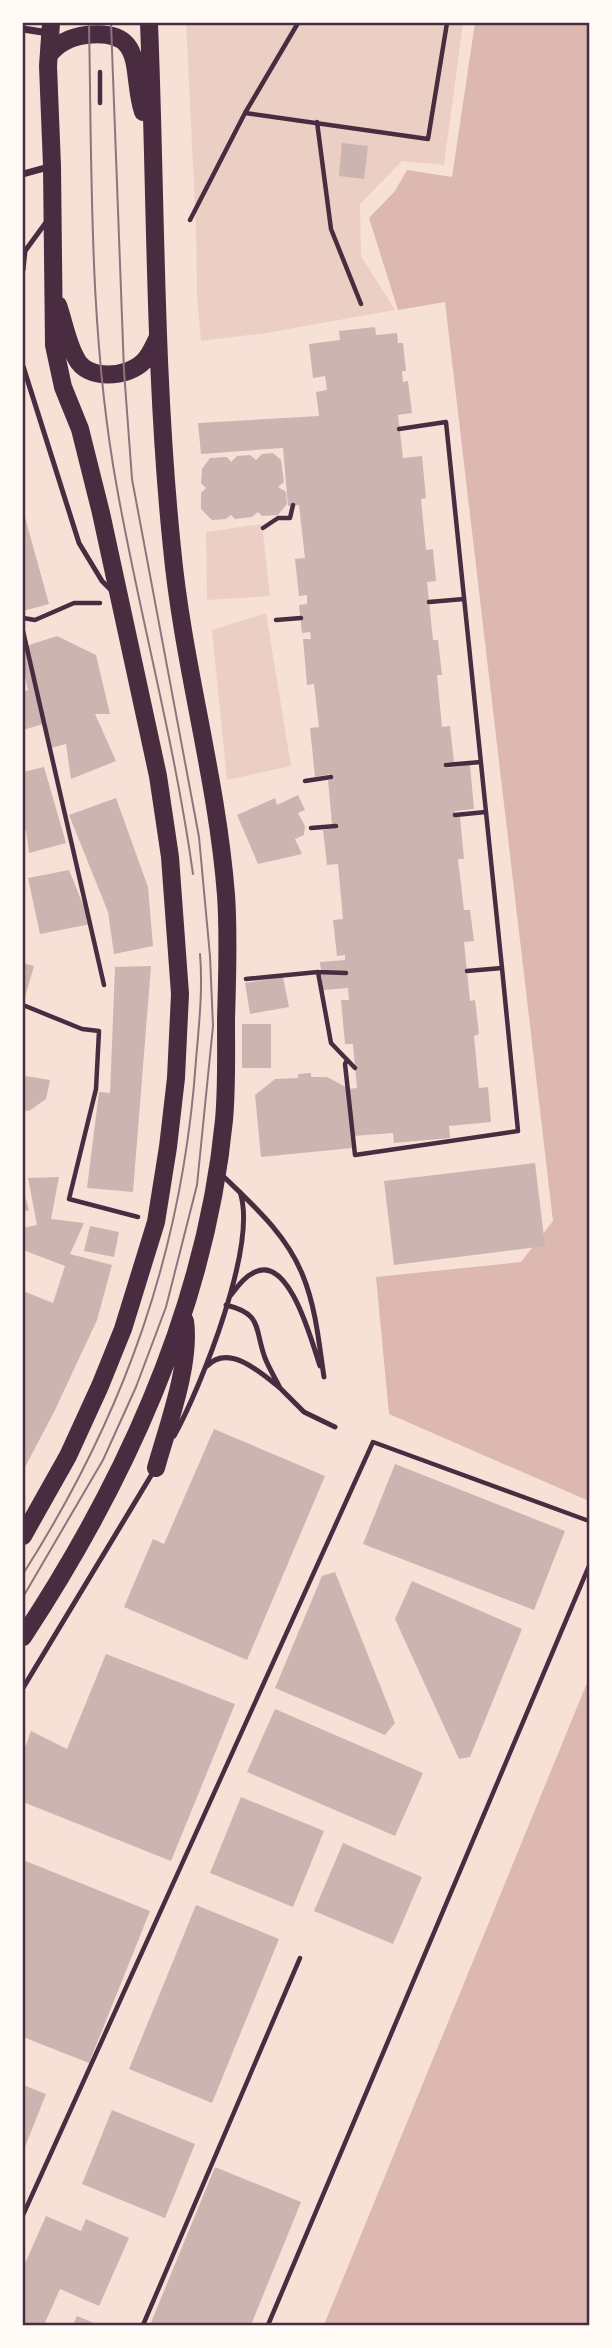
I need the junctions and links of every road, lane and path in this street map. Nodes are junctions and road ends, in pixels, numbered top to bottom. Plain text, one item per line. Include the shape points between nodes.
1 (149, 23) edge
2 (298, 23) edge
3 (447, 23) edge
4 (51, 28) edge
5 (23, 29) edge
6 (49, 55) junction
7 (100, 72) dead end
8 (100, 103) dead end
9 (245, 113) junction
10 (317, 122) junction
11 (151, 135) junction
12 (52, 166) junction
13 (23, 174) edge
14 (51, 216) junction
15 (190, 220) dead end
16 (23, 270) edge
17 (53, 288) junction
18 (361, 304) dead end
19 (159, 337) junction
20 (23, 366) edge
21 (399, 429) dead end
22 (293, 505) dead end
23 (263, 528) dead end
24 (464, 599) junction
25 (121, 602) junction
26 (429, 602) dead end
27 (23, 618) edge
28 (301, 618) dead end
29 (276, 620) dead end
30 (23, 631) edge
31 (481, 762) junction
32 (446, 765) dead end
33 (331, 777) dead end
34 (305, 781) dead end
35 (486, 812) junction
36 (455, 815) dead end
37 (336, 826) dead end
38 (311, 828) dead end
39 (502, 968) junction
40 (467, 971) dead end
41 (318, 972) junction
42 (346, 973) dead end
43 (240, 979) dead end
44 (104, 985) dead end
45 (23, 1005) edge
46 (347, 1060) junction
47 (355, 1068) dead end
48 (217, 1171) junction
49 (240, 1192) junction
50 (156, 1222) junction
51 (229, 1297) junction
52 (226, 1305) junction
53 (184, 1312) junction
54 (201, 1375) junction
55 (280, 1388) junction
56 (335, 1427) dead end
57 (156, 1468) junction
58 (589, 1521) edge
59 (23, 1536) edge
60 (589, 1566) edge
61 (23, 1637) edge
62 (23, 1688) edge
63 (300, 1958) dead end
64 (23, 2216) edge
65 (143, 2325) edge
66 (268, 2325) edge

1 - 11 main road
2 - 9 path
3 - 10 path via 428,139
4 - 5 street
4 - 6 main road
6 - 11 main road via 79,36 120,38 134,55 139,100
6 - 12 main road
7 - 8 path
9 - 10 path
9 - 15 path
10 - 18 path via 331,229
11 - 19 main road
12 - 13 street
12 - 14 main road
14 - 16 lane via 25,251
14 - 17 main road
17 - 19 main road via 75,358 90,372 112,374 135,368
17 - 25 main road via 58,365 83,440
19 - 48 main road via 172,550 226,897 225,1118
20 - 25 lane via 79,543
21 - 24 path via 446,422
22 - 23 path via 290,518 278,518
24 - 26 path
24 - 31 path
25 - 27 path via 74,603 35,620
25 - 50 main road via 158,776 179,954 176,1078
28 - 29 path
30 - 44 path
31 - 32 path
31 - 35 path
33 - 34 path
35 - 36 path
35 - 39 path
37 - 38 path
39 - 40 path
39 - 46 path via 518,1131 355,1156
41 - 42 path
41 - 43 path
41 - 46 path via 331,1043
45 - 50 path via 82,1029 99,1031 96,1089 69,1199
46 - 47 path
48 - 49 lane
48 - 53 main road
49 - 51 lane via 242,1250
49 - 51 lane via 282,1237 303,1275 324,1377 295,1298 275,1274 264,1269 255,1272
50 - 59 main road via 100,1386
51 - 52 lane
52 - 54 lane
52 - 55 lane via 255,1319 265,1357
53 - 57 main road via 184,1363
53 - 61 main road via 145,1414 94,1520
54 - 55 lane via 214,1359 226,1358 246,1362
54 - 57 lane via 187,1412
55 - 56 lane via 304,1412
57 - 62 lane
58 - 64 path via 373,1442
60 - 66 path
63 - 65 path

